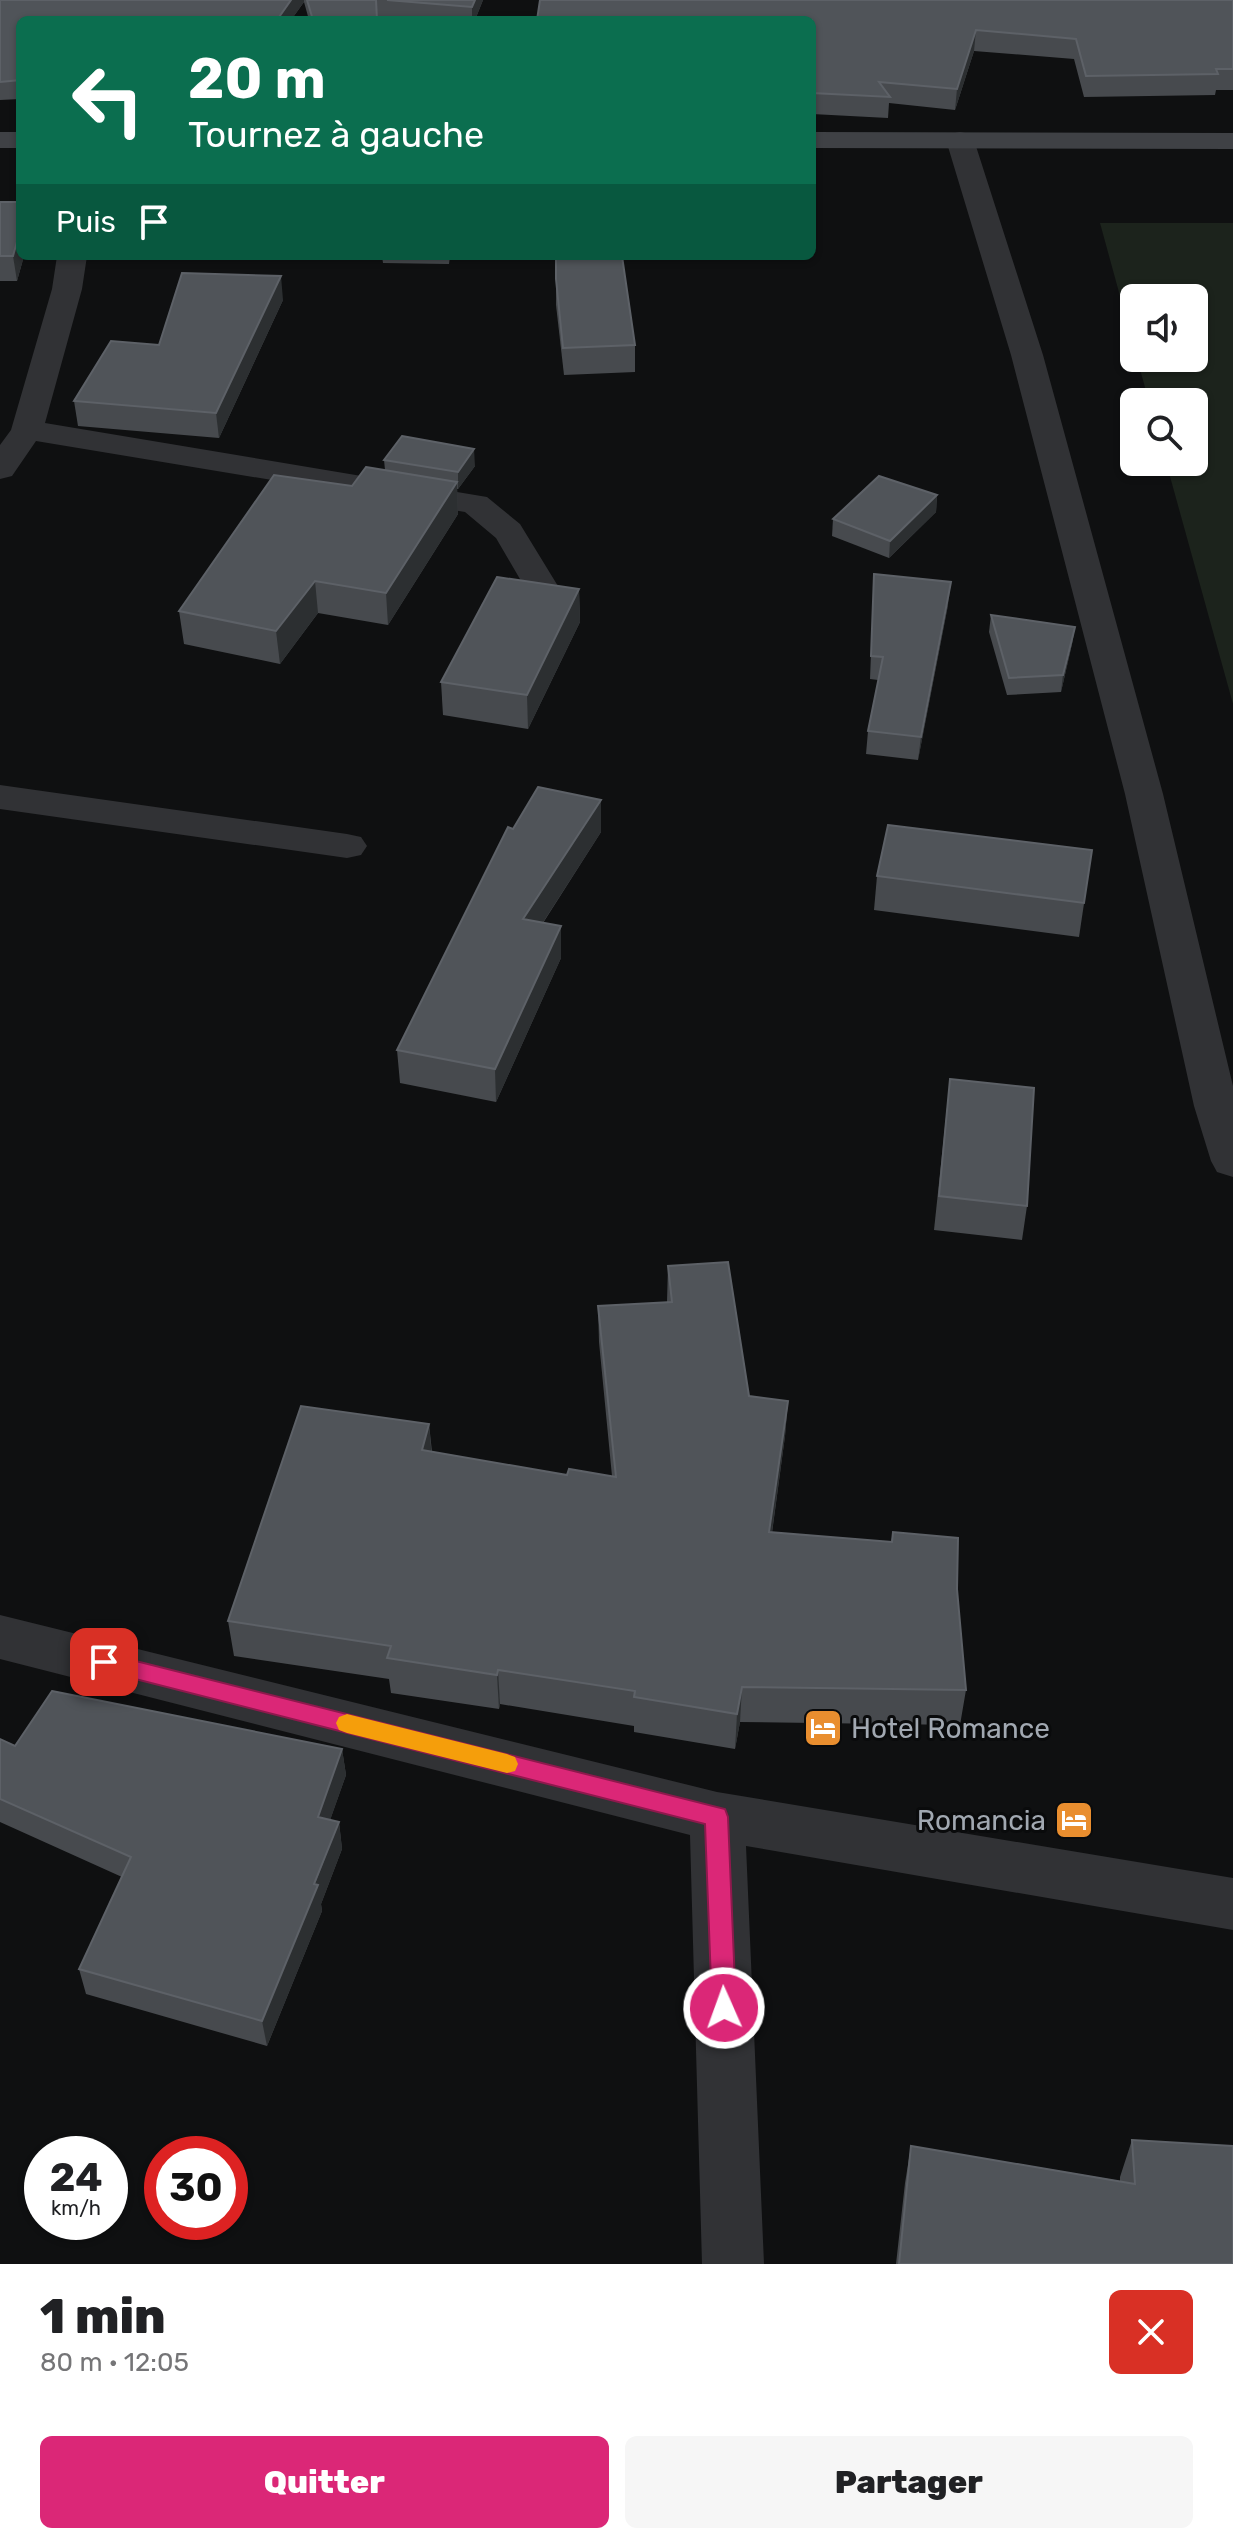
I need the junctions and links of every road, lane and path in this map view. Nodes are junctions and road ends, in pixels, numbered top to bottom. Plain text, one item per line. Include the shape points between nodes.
1 (816, 140) edge
2 (960, 140) junction
3 (1233, 141) edge
4 (71, 260) edge
5 (27, 430) junction
6 (0, 469) edge
7 (543, 591) edge
8 (0, 797) edge
9 (347, 846) dead end
10 (1233, 1161) edge
11 (0, 1637) edge
12 (717, 1817) junction
13 (1233, 1904) edge
14 (733, 2264) edge

1 - 2 street
2 - 3 street
2 - 10 street via 1027,355 1144,794
4 - 5 street
5 - 6 street
5 - 7 street via 475,504 497,515 511,531
8 - 9 street
11 - 12 street
12 - 13 street
12 - 14 street

